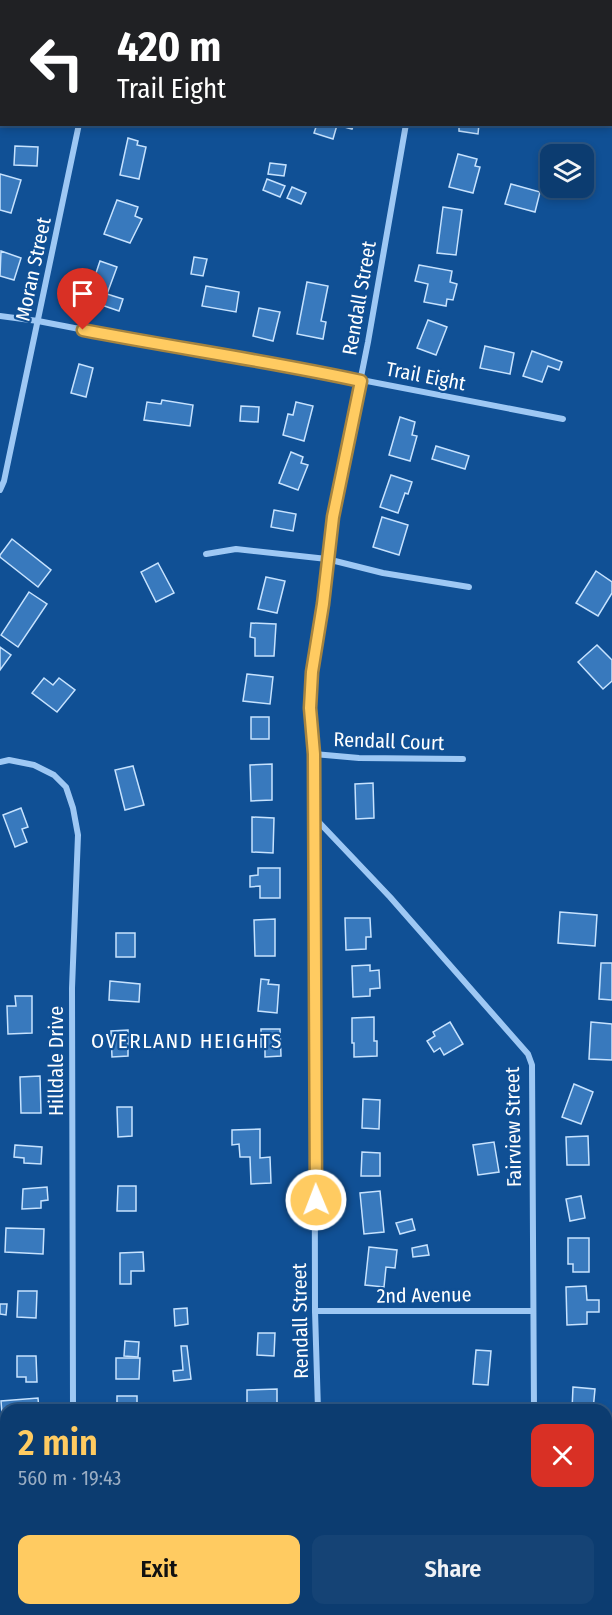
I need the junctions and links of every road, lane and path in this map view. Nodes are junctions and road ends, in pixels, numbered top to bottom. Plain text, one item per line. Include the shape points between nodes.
1 (80, 126) edge
2 (406, 126) edge
3 (0, 316) edge
4 (38, 321) junction
5 (361, 381) junction
6 (563, 419) dead end
7 (0, 490) edge
8 (206, 554) dead end
9 (327, 559) junction
10 (469, 587) dead end
11 (314, 754) junction
12 (463, 759) dead end
13 (0, 762) edge
14 (314, 817) junction
15 (315, 1311) junction
16 (533, 1311) junction
17 (74, 1404) edge
18 (318, 1404) edge
19 (534, 1404) edge

1 - 4 street, Moran Street
2 - 5 street, Rendall Street
3 - 4 street, Trail Eight
4 - 5 street, Trail Eight
4 - 7 street, Moran Street
5 - 6 street, Trail Eight
5 - 9 street, Rendall Street
8 - 9 street via 236,549
9 - 10 street
9 - 11 street, Rendall Street via 312,672
11 - 12 street, Rendall Court
11 - 14 street, Rendall Street
13 - 17 street, Hilldale Drive via 34,765 54,775 66,787 78,835 72,1000
14 - 15 street, Rendall Street
14 - 16 street, Fairview Street via 528,1054 532,1065
15 - 16 street, 2nd Avenue
15 - 18 street, Rendall Street
16 - 19 street, Fairview Street

